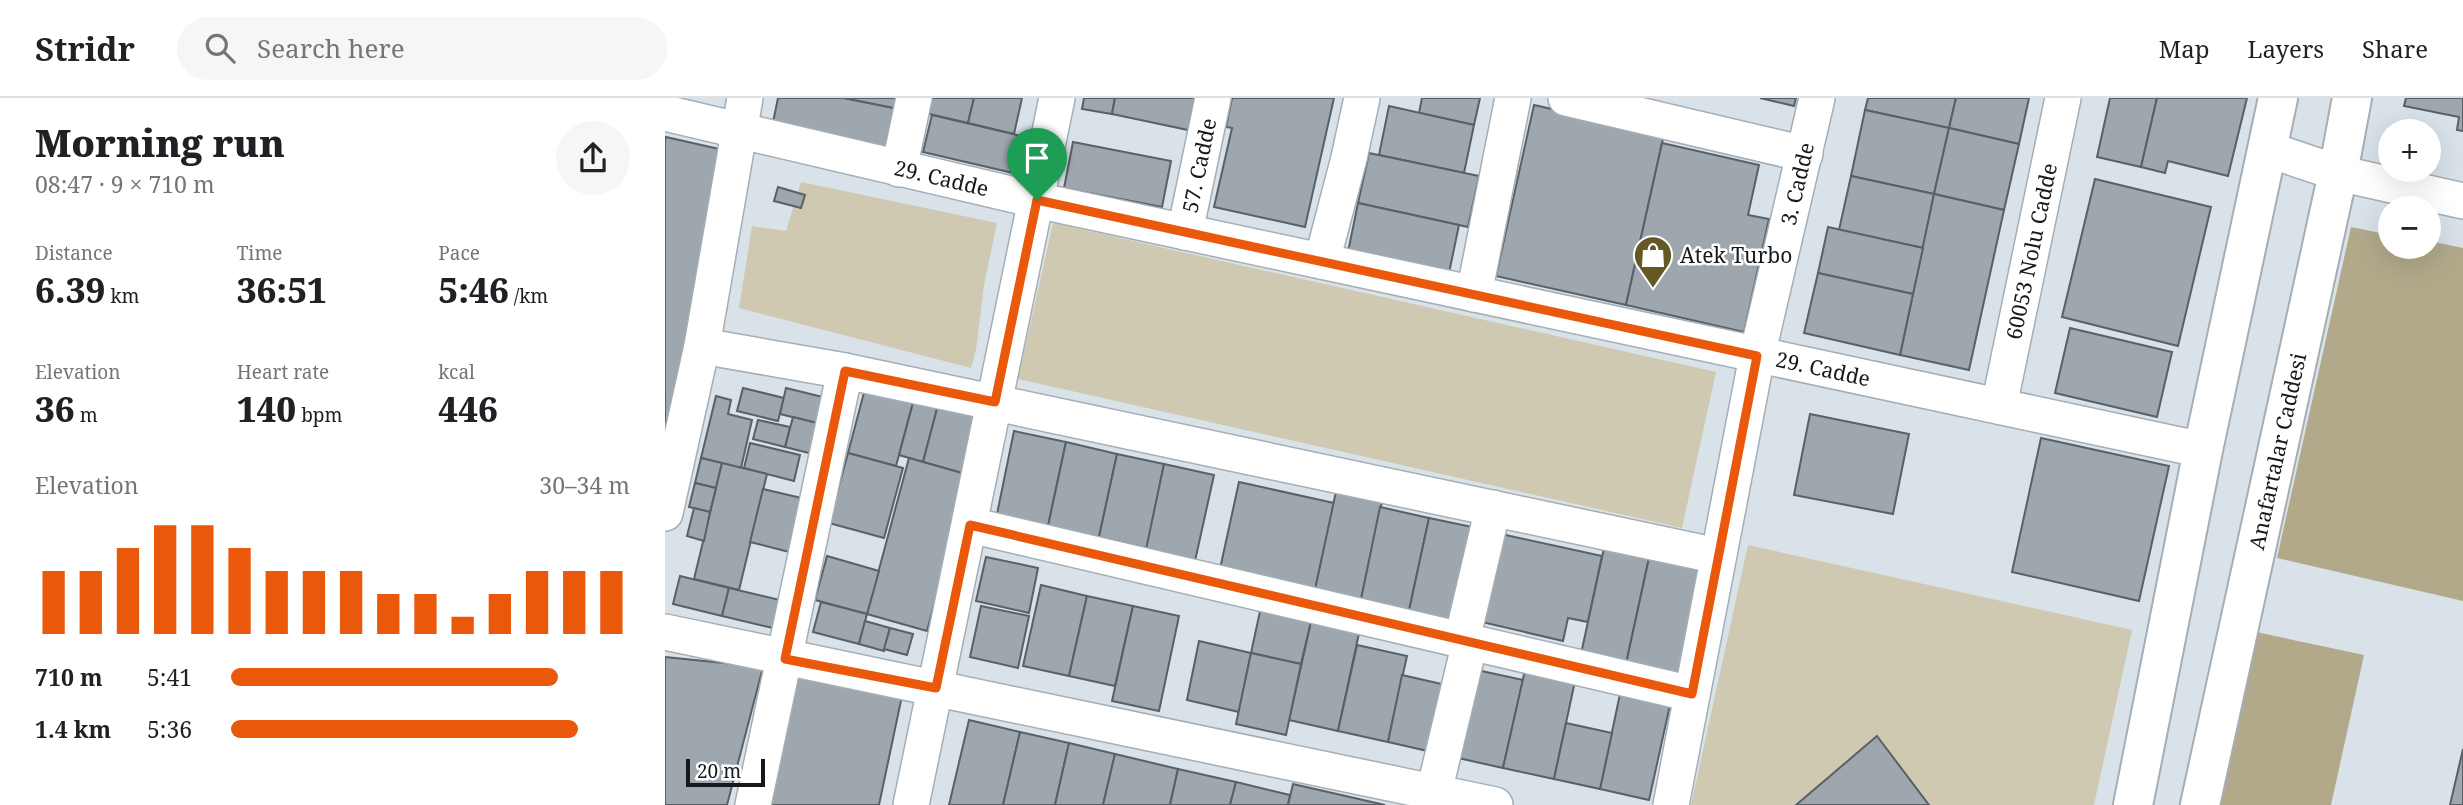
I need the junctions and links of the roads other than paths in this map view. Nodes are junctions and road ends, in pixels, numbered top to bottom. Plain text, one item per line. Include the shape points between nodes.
1 (913, 98) edge
2 (1057, 98) edge
3 (1213, 98) edge
4 (1363, 98) edge
5 (1513, 98) edge
6 (1566, 98) edge
7 (1817, 98) edge
8 (2063, 98) edge
9 (2278, 98) edge
10 (2352, 98) edge
11 (665, 113) edge
12 (742, 114) edge
13 (2267, 149) junction
14 (1805, 154) junction
15 (899, 169) junction
16 (2338, 173) junction
17 (1037, 200) junction
18 (2463, 201) edge
19 (1185, 232) junction
20 (1322, 261) junction
21 (1473, 294) junction
22 (702, 345) junction
23 (1757, 356) junction
24 (845, 371) junction
25 (995, 402) junction
26 (1999, 406) junction
27 (2203, 450) junction
28 (1493, 508) junction
29 (665, 513) edge
30 (970, 525) junction
31 (1718, 556) junction
32 (665, 632) edge
33 (1466, 641) junction
34 (785, 659) junction
35 (936, 688) junction
36 (1692, 694) junction
37 (1434, 792) junction
38 (753, 805) edge
39 (911, 805) edge
40 (1495, 805) edge
41 (1671, 805) edge
42 (2133, 805) edge
43 (2200, 805) edge

1 - 15 street
2 - 17 street
3 - 19 street, 57. Cadde
4 - 20 street
5 - 21 street
6 - 14 street
7 - 14 street, 3. Cadde
8 - 26 street, 60053 Nolu Cadde
9 - 13 main road
10 - 16 main road, Anafartalar Caddesi
11 - 12 street, 29. Cadde
12 - 15 street, 29. Cadde
12 - 22 street
13 - 16 street
13 - 27 main road
14 - 23 street, 3. Cadde
15 - 17 street, 29. Cadde
16 - 18 street
16 - 43 main road, Anafartalar Caddesi
17 - 19 street, 29. Cadde
17 - 25 street
19 - 20 street, 29. Cadde
20 - 21 street, 29. Cadde
21 - 23 street, 29. Cadde
22 - 24 street
22 - 29 street
23 - 26 street, 29. Cadde
23 - 31 street, 3. Cadde
24 - 25 street
24 - 34 street
25 - 28 street
25 - 30 street
26 - 27 street, 29. Cadde
27 - 42 main road
28 - 31 street
28 - 33 street
30 - 33 street
30 - 35 street
31 - 36 street, 3. Cadde
32 - 34 street
33 - 36 street
33 - 37 street
34 - 35 street
34 - 38 street
35 - 37 street
35 - 39 street
36 - 41 street, 3. Cadde
37 - 40 street

